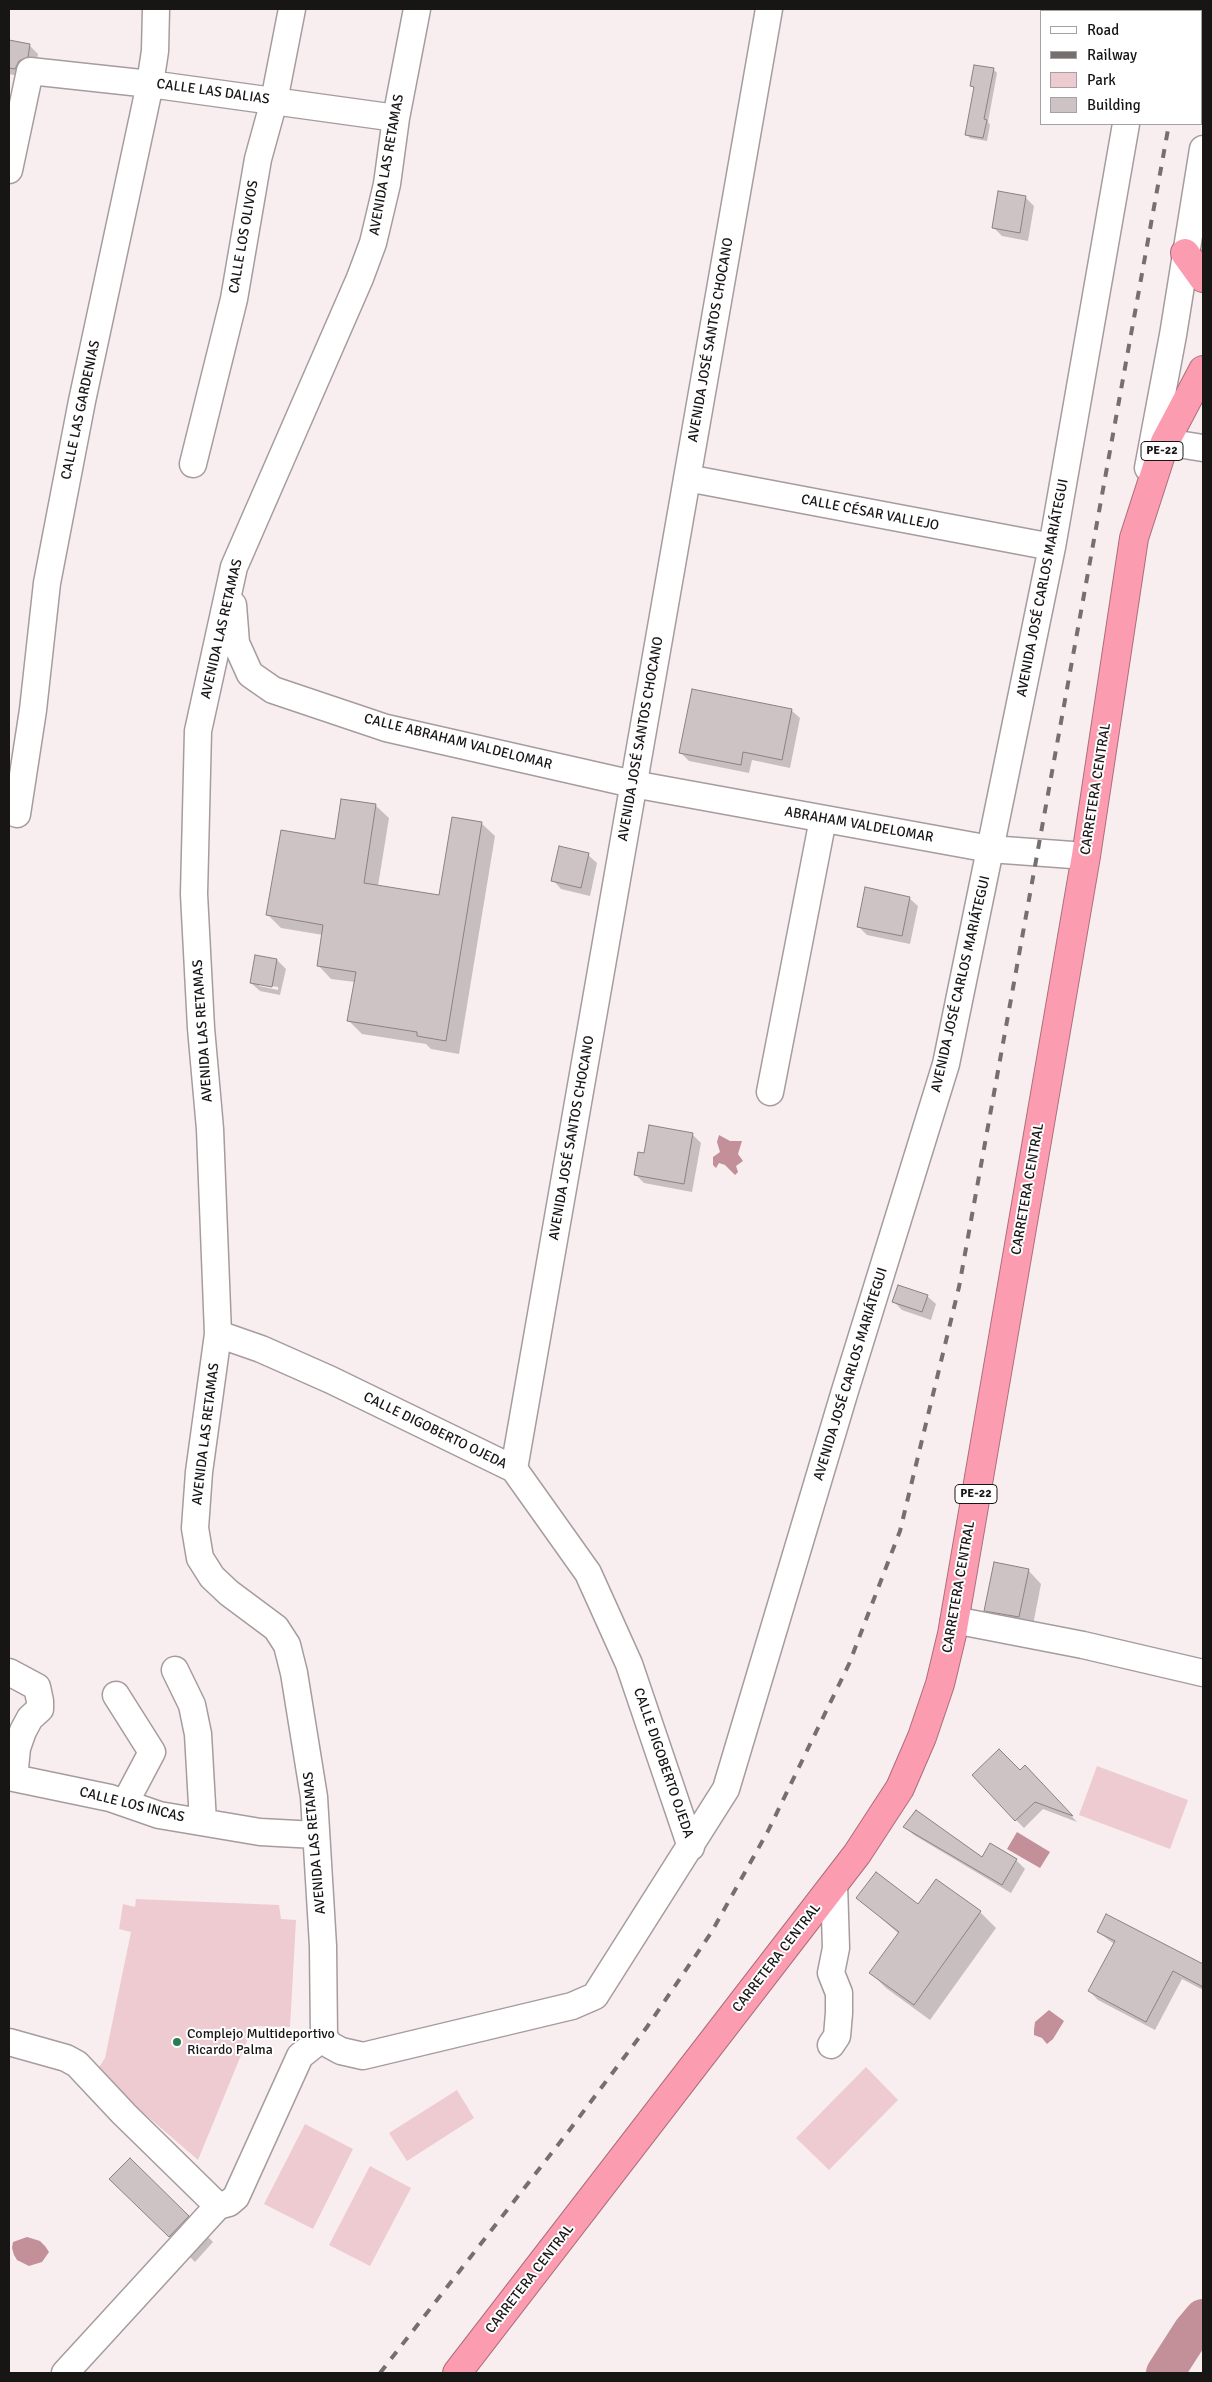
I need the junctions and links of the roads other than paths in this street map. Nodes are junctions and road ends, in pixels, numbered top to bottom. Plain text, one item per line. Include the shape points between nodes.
1 (156, 9) edge
2 (292, 9) edge
3 (417, 9) edge
4 (769, 9) edge
5 (150, 84) junction
6 (274, 101) junction
7 (396, 118) junction
8 (1126, 125) edge
9 (1203, 149) edge
10 (9, 170) edge
11 (1185, 253) junction
12 (1203, 278) edge
13 (1203, 370) edge
14 (1165, 442) junction
15 (1203, 448) edge
16 (192, 464) dead end
17 (687, 478) junction
18 (1134, 538) junction
19 (1052, 548) junction
20 (234, 567) junction
21 (633, 784) junction
22 (17, 814) dead end
23 (823, 819) junction
24 (990, 849) junction
25 (1086, 856) junction
26 (770, 1092) dead end
27 (218, 1334) junction
28 (514, 1469) junction
29 (954, 1620) junction
30 (175, 1670) dead end
31 (9, 1672) edge
32 (1203, 1673) edge
33 (116, 1695) dead end
34 (12, 1777) edge
35 (125, 1803) junction
36 (203, 1822) junction
37 (316, 1835) junction
38 (691, 1847) junction
39 (834, 1884) junction
40 (327, 2041) junction
41 (9, 2042) edge
42 (831, 2045) dead end
43 (218, 2206) junction
44 (66, 2373) edge
45 (457, 2373) edge

1 - 5 street, CALLE LAS GARDENIAS
2 - 6 street, CALLE LOS OLIVOS
3 - 7 street, AVENIDA LAS RETAMAS
4 - 17 street, AVENIDA JOSÉ SANTOS CHOCANO
5 - 6 street, CALLE LAS DALIAS
5 - 10 street, CALLE LAS DALIAS via 30,71
5 - 22 street, CALLE LAS GARDENIAS via 82,401 47,583
6 - 7 street, CALLE LAS DALIAS
6 - 16 street, CALLE LOS OLIVOS via 258,159 234,299
7 - 20 street, AVENIDA LAS RETAMAS via 387,184 373,243
8 - 19 street, AVENIDA JOSÉ CARLOS MARIÁTEGUI
9 - 11 street
11 - 12 highway
11 - 18 street via 1173,335
13 - 14 highway, PE-22
14 - 15 street
14 - 18 highway, PE-22
17 - 19 street, CALLE CÉSAR VALLEJO
17 - 21 street, AVENIDA JOSÉ SANTOS CHOCANO
18 - 25 highway, CARRETERA CENTRAL / PE-22
19 - 24 street, AVENIDA JOSÉ CARLOS MARIÁTEGUI
20 - 21 street, CALLE ABRAHAM VALDELOMAR via 236,643 250,674 273,690 386,728
20 - 27 street, AVENIDA LAS RETAMAS via 198,731 194,894 210,1129
21 - 23 street, ABRAHAM VALDELOMAR
21 - 28 street, AVENIDA JOSÉ SANTOS CHOCANO
23 - 24 street, ABRAHAM VALDELOMAR
23 - 26 street
24 - 25 street, ABRAHAM VALDELOMAR
24 - 38 street, AVENIDA JOSÉ CARLOS MARIÁTEGUI via 946,1064 726,1789
25 - 29 highway, CARRETERA CENTRAL / PE-22
27 - 28 street, CALLE DIGOBERTO OJEDA via 331,1380
27 - 37 street, AVENIDA LAS RETAMAS via 198,1481 195,1528 200,1558 212,1578 276,1628 287,1645 314,1797
28 - 38 street, CALLE DIGOBERTO OJEDA via 588,1573 629,1664
29 - 32 street
29 - 39 highway, CARRETERA CENTRAL / PE-22 via 940,1684 900,1788
30 - 36 street via 192,1705 198,1734
31 - 34 street via 37,1687 40,1702 40,1709 23,1731
33 - 35 street via 152,1752
34 - 35 street, CALLE LOS INCAS
35 - 36 street, CALLE LOS INCAS via 158,1815
36 - 37 street, CALLE LOS INCAS via 260,1832
37 - 40 street, AVENIDA LAS RETAMAS
38 - 40 street, AVENIDA JOSÉ CARLOS MARIÁTEGUI via 595,1996 572,2006 363,2056 341,2051
39 - 42 street via 836,1948 831,1973 839,1993 839,2013 837,2036
39 - 45 highway, CARRETERA CENTRAL / PE-22
40 - 43 street via 300,2056 236,2197
41 - 43 street via 77,2064
43 - 44 street

